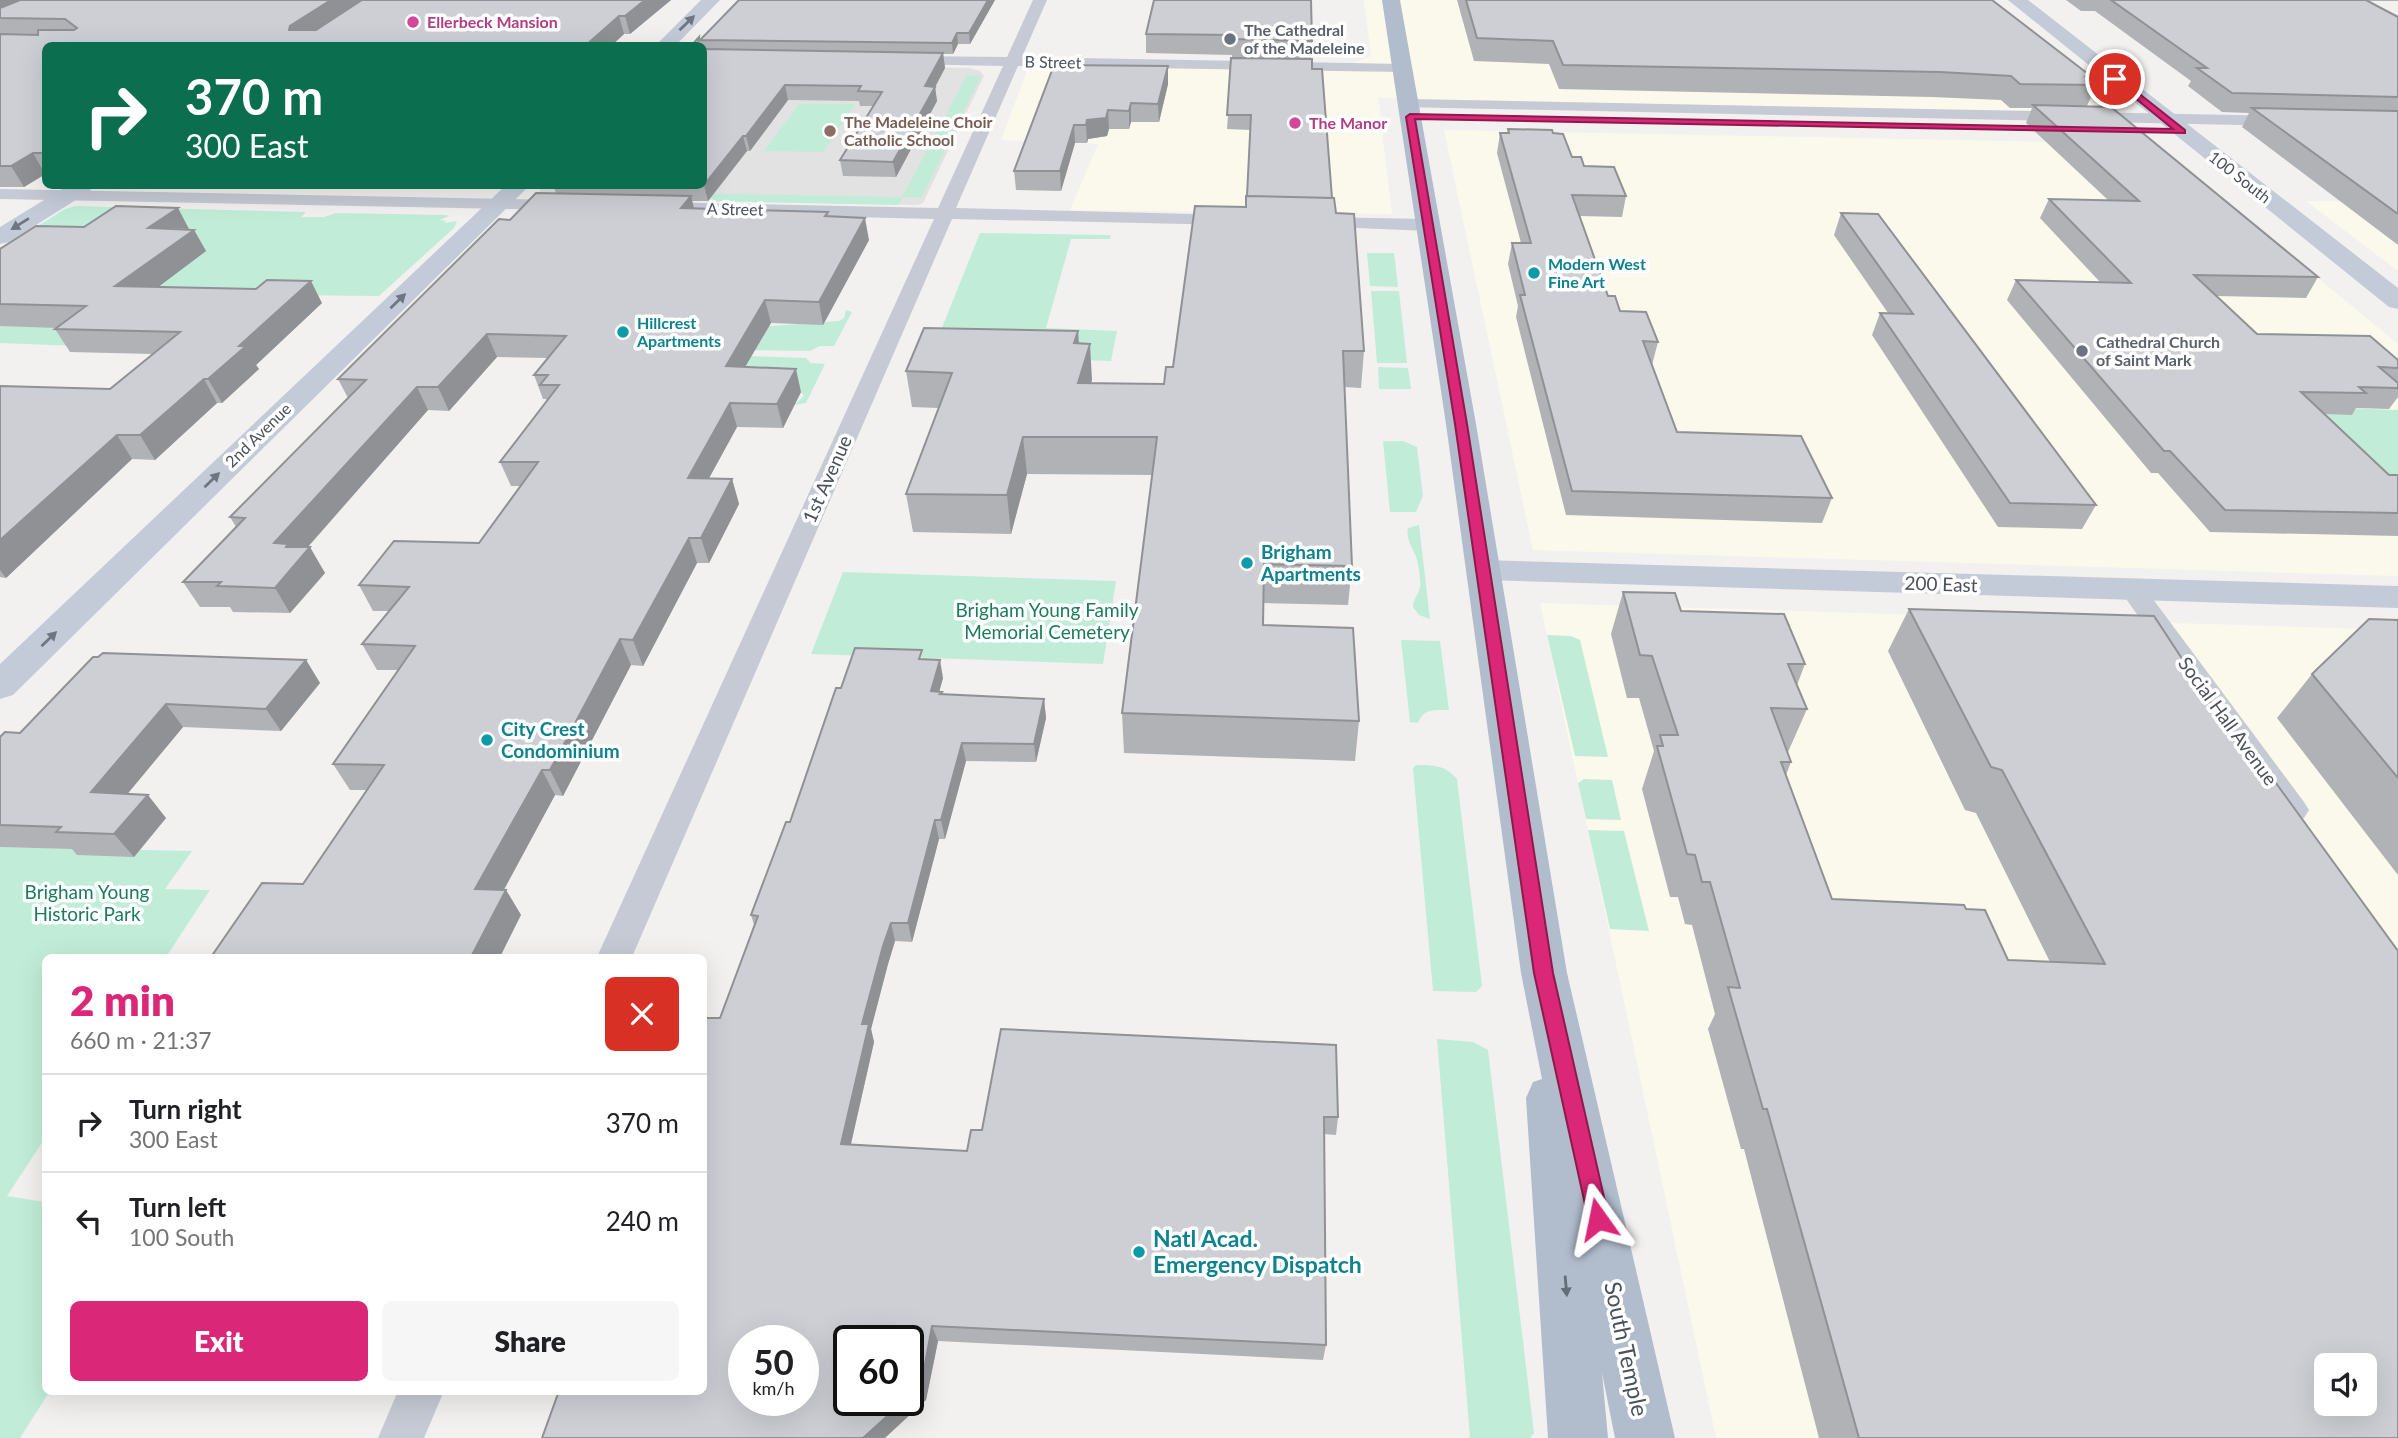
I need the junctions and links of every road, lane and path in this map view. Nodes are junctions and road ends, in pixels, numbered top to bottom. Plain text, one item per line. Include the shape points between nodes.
1 (711, 0) edge
2 (1040, 0) edge
3 (1391, 0) edge
4 (2017, 0) edge
5 (668, 42) edge
6 (893, 60) edge
7 (1012, 62) junction
8 (1402, 68) junction
9 (1409, 110) junction
10 (2174, 125) junction
11 (2297, 127) edge
12 (74, 191) edge
13 (0, 194) edge
14 (509, 195) edge
15 (579, 206) edge
16 (634, 207) edge
17 (943, 214) junction
18 (1255, 221) edge
19 (1297, 222) edge
20 (1428, 225) junction
21 (0, 237) edge
22 (2398, 301) edge
23 (1483, 570) junction
24 (2133, 589) junction
25 (2398, 597) edge
26 (0, 686) edge
27 (2308, 832) edge
28 (615, 954) edge
29 (1544, 973) junction
30 (419, 1395) edge
31 (401, 1438) edge
32 (1578, 1438) edge
33 (1645, 1438) edge

5 -> 1 street
2 - 7 street, 1st Avenue
3 - 8 main road, South Temple
4 - 10 street, 100 South
6 - 7 street, B Street
7 - 8 street, B Street
7 - 17 street, 1st Avenue
8 - 9 main road, South Temple
9 - 10 street
9 - 20 main road, South Temple
10 - 11 street
10 - 22 street, 100 South
12 - 13 street
12 - 14 street
12 -> 21 street
14 - 15 street
26 -> 14 street, 2nd Avenue
16 - 17 street, A Street
17 - 18 street, A Street
17 - 28 street, 1st Avenue
19 - 20 street
20 - 23 main road, South Temple
23 - 24 street, 200 East
23 - 29 main road, South Temple
24 - 25 street, 200 East
24 - 27 street, Social Hall Avenue
29 -> 32 main road, South Temple via 1544,1022
29 - 33 main road, South Temple
30 - 31 street

